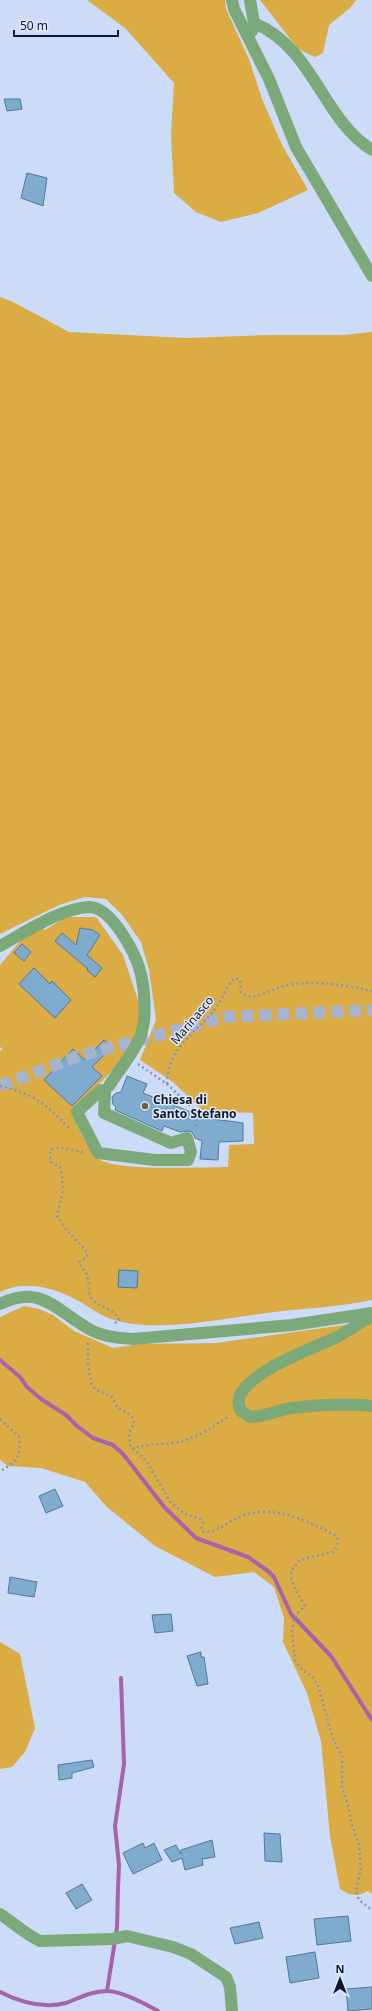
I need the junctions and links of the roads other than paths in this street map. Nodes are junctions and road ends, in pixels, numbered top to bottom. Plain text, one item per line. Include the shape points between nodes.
1 (232, 0) edge
2 (250, 0) edge
3 (254, 23) junction
4 (250, 42) junction
5 (372, 150) edge
6 (372, 276) edge
7 (0, 946) edge
8 (109, 1086) dead end
9 (187, 1138) joint
10 (0, 1304) edge
11 (372, 1315) edge
12 (372, 1406) edge
13 (0, 1914) edge
14 (232, 2011) edge

1 - 4 street
2 - 3 street
3 - 4 street
3 - 5 street via 266,28 286,44 313,77 339,117 363,145
4 - 6 street via 269,79 296,147
7 - 8 street via 72,910 89,907 102,910 116,925 141,974 144,1019 140,1037
9 - 9 street via 170,1143 104,1113 105,1092 101,1090 77,1112 98,1153 155,1160 188,1160 191,1152
10 - 11 street via 21,1296 43,1298 92,1330 108,1336 133,1339
11 - 12 street via 335,1338 275,1365 246,1387 240,1400 240,1409 246,1416 253,1417 291,1408
13 - 14 street via 40,1941 82,1941 127,1936 191,1954 226,1977 230,1987

